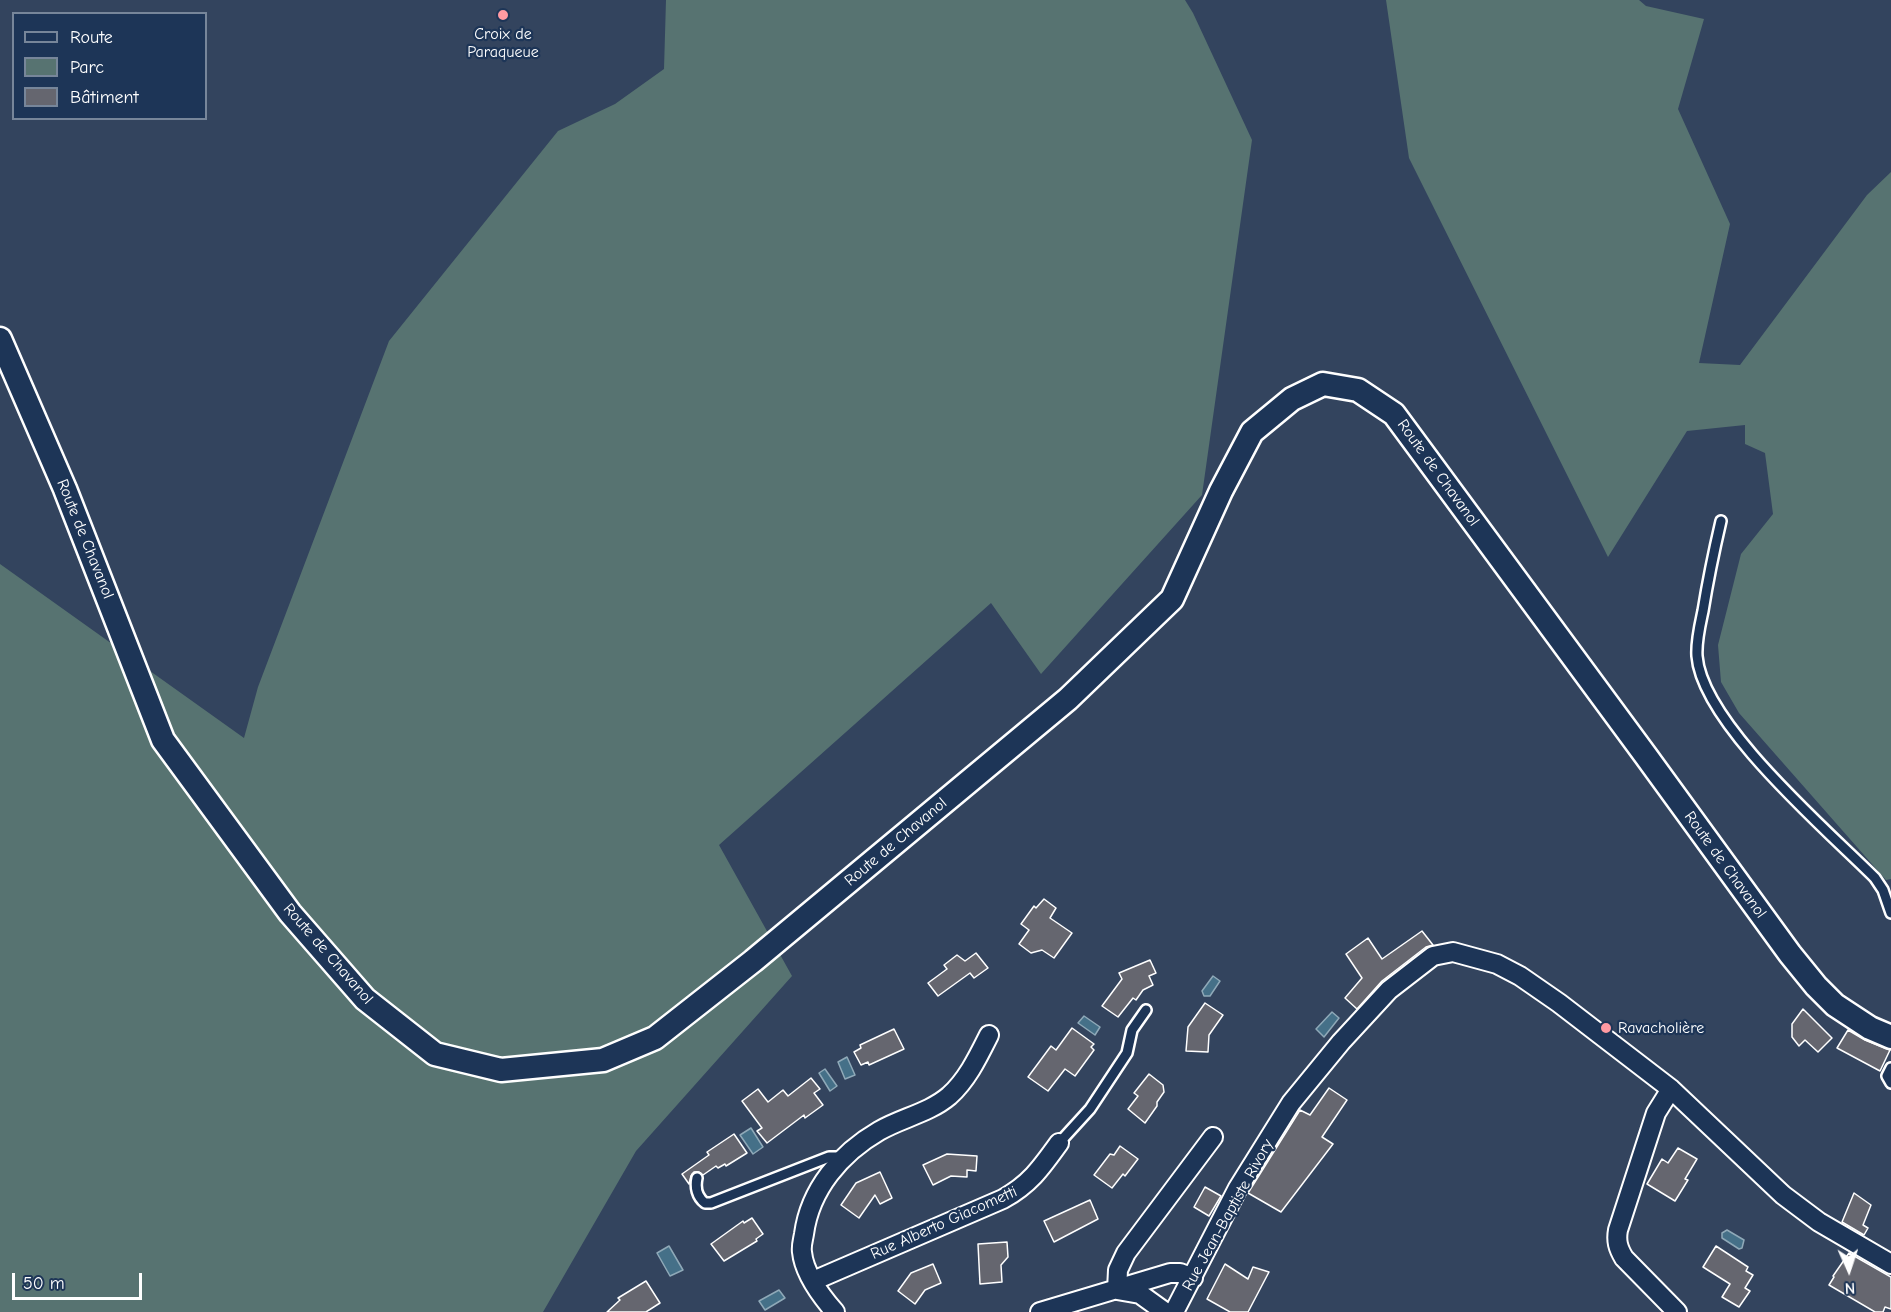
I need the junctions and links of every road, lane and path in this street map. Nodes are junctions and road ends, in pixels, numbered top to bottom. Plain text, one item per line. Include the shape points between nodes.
1 (0, 339) edge
2 (1721, 521) dead end
3 (1891, 914) edge
4 (1146, 1010) dead end
5 (989, 1035) dead end
6 (1891, 1037) edge
7 (1891, 1068) edge
8 (1891, 1083) edge
9 (1671, 1089) junction
10 (1213, 1137) dead end
11 (1059, 1143) joint
12 (841, 1161) junction
13 (697, 1178) dead end
14 (1891, 1264) edge
15 (1193, 1278) junction
16 (813, 1281) junction
17 (1117, 1290) junction
18 (834, 1312) edge
19 (1040, 1312) edge
20 (1165, 1312) edge
21 (1174, 1312) edge
22 (1677, 1312) edge

1 - 6 street, Route de Chavanol via 65,489 163,740 298,922 365,999 435,1054 501,1070 603,1060 655,1038 1068,699 1130,641 1172,599 1252,432 1293,399 1323,384 1358,390 1394,414 1816,987 1854,1018
2 - 3 lane via 1698,637 1698,662 1704,684 1713,702 1758,760 1875,879
4 - 11 lane via 1132,1030 1127,1053 1090,1109
5 - 12 street via 963,1082 948,1097 882,1129
7 - 8 lane via 1887,1076
9 - 14 street, Rue Jean-Baptiste Rivory via 1783,1195 1819,1222
9 - 15 street, Rue Jean-Baptiste Rivory via 1520,976 1473,956 1453,952 1433,956 1389,990 1291,1103 1238,1188
9 - 22 street via 1656,1113 1616,1239 1624,1258
10 - 17 street via 1126,1253 1118,1270
11 - 16 street, Rue Alberto Giacometti via 1021,1189
12 - 13 lane via 829,1157 711,1203 705,1203 699,1195
12 - 16 street via 822,1185 805,1224 802,1253
15 - 17 street via 1170,1273
15 - 21 street, Rue Jean-Baptiste Rivory
16 - 18 street
17 - 19 street
17 - 20 street via 1140,1294

